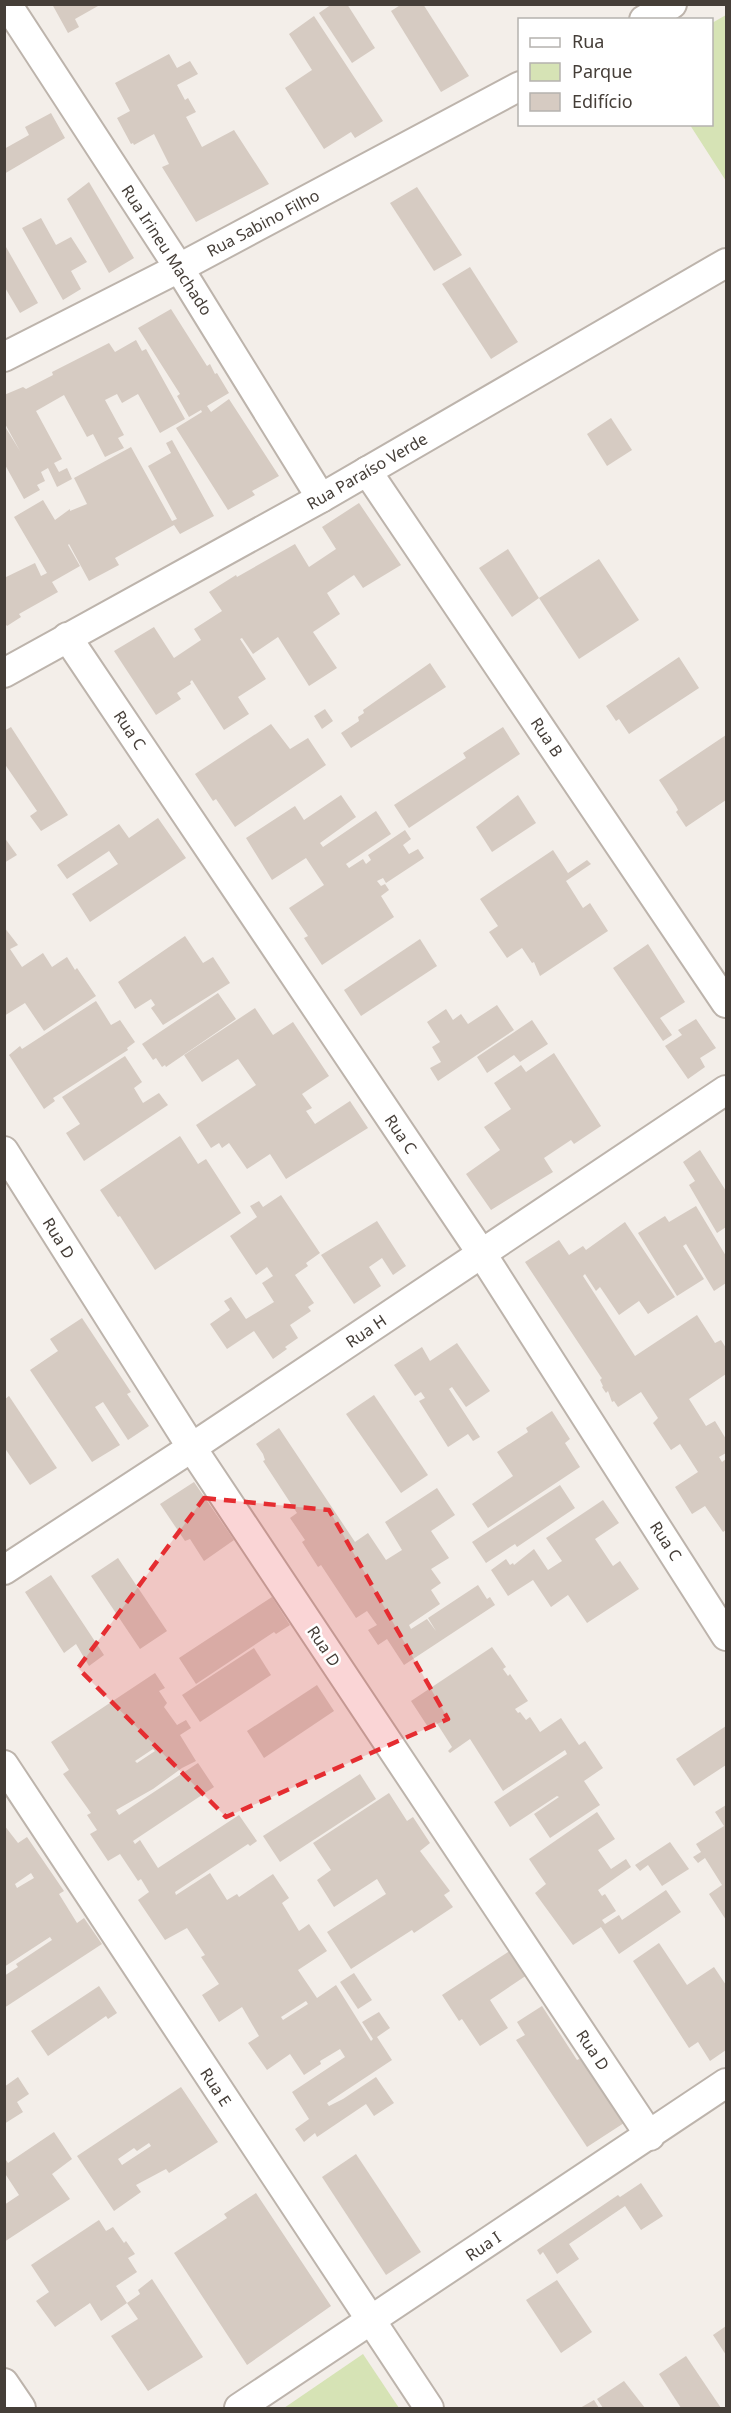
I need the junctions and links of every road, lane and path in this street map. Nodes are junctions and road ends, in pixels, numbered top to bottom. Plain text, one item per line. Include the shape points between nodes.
1 (7, 4) edge
2 (672, 4) edge
3 (648, 18) edge
4 (518, 87) edge
5 (726, 263) edge
6 (179, 267) junction
7 (4, 357) edge
8 (367, 471) junction
9 (321, 498) junction
10 (67, 637) junction
11 (4, 673) edge
12 (726, 1003) edge
13 (726, 1090) edge
14 (4, 1151) edge
15 (482, 1254) junction
16 (192, 1448) junction
17 (4, 1570) edge
18 (726, 1636) edge
19 (4, 1765) edge
20 (726, 2083) edge
21 (650, 2136) junction
22 (370, 2322) junction
23 (4, 2383) edge
24 (21, 2409) edge
25 (238, 2409) edge
26 (429, 2409) edge

1 - 6 street, Rua Irineu Machado
2 - 3 street
4 - 6 street, Rua Sabino Filho
5 - 8 street, Rua Paraíso Verde
6 - 7 street, Rua Sabino Filho
6 - 9 street, Rua Irineu Machado
8 - 9 street, Rua Paraíso Verde
8 - 12 street, Rua B
9 - 10 street, Rua Paraíso Verde
10 - 11 street, Rua Paraíso Verde
10 - 15 street, Rua C
13 - 15 street, Rua H
14 - 16 street, Rua D
15 - 16 street, Rua H
15 - 18 street, Rua C
16 - 17 street, Rua H
16 - 21 street, Rua D
19 - 22 street, Rua E
20 - 21 street, Rua I
21 - 22 street, Rua I
22 - 25 street, Rua I
22 - 26 street, Rua E
23 - 24 street

